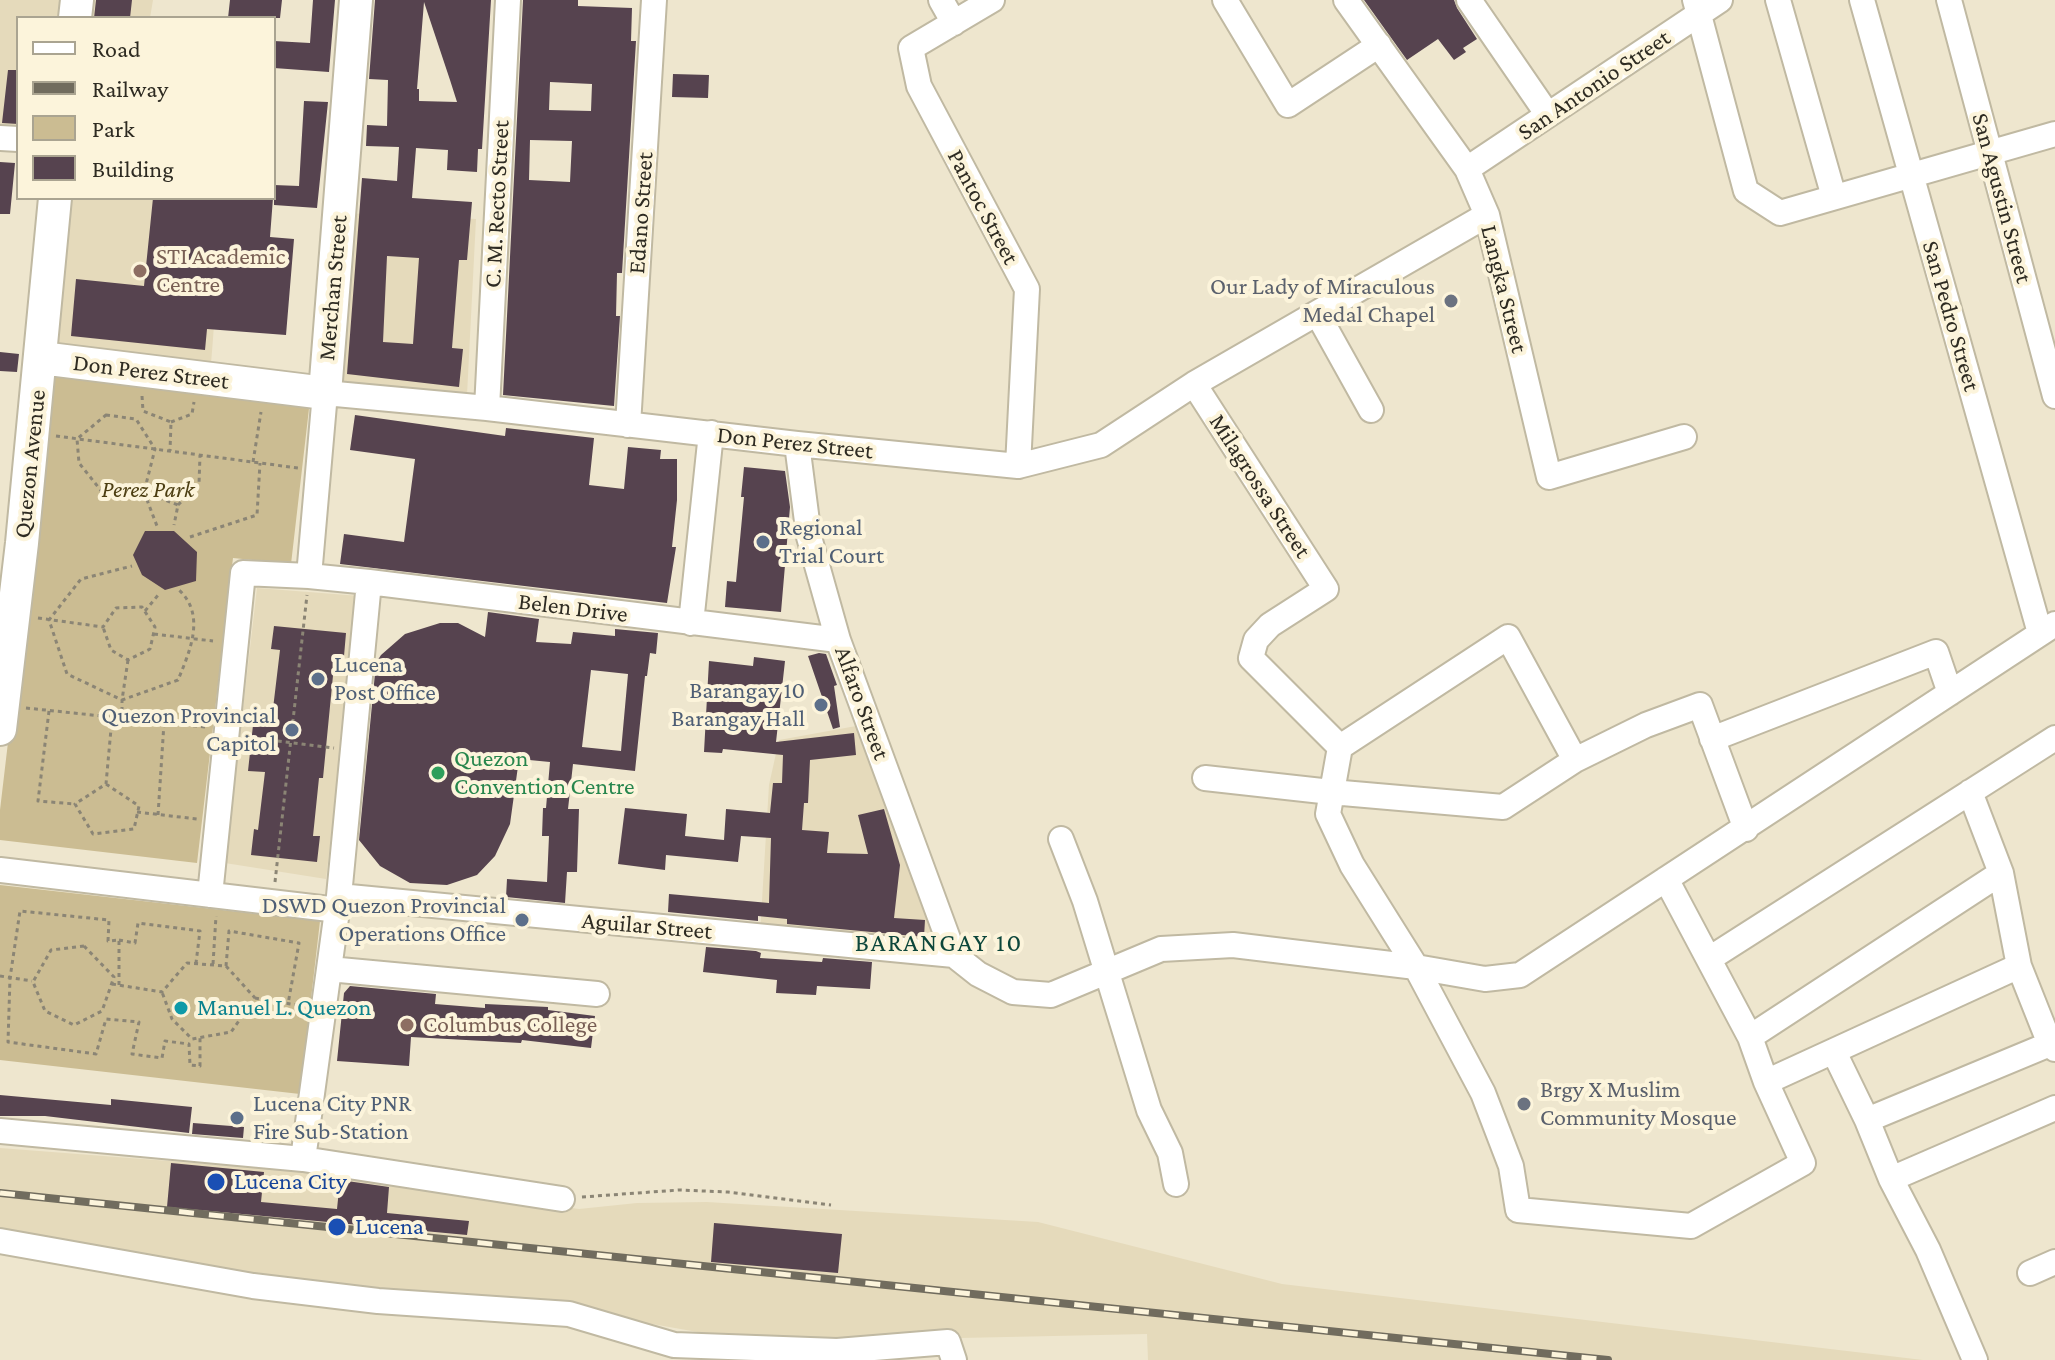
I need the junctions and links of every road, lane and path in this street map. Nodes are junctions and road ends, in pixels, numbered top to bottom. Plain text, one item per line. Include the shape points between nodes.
1 (356, 0) edge
2 (508, 0) edge
3 (654, 0) edge
4 (941, 0) edge
5 (992, 0) edge
6 (1225, 0) edge
7 (1346, 0) edge
8 (1469, 0) edge
9 (1778, 0) edge
10 (1862, 0) edge
11 (1949, 0) edge
12 (1705, 4) edge
13 (954, 23) junction
14 (1379, 45) junction
15 (1548, 115) junction
16 (2055, 134) edge
17 (1989, 153) junction
18 (1467, 169) junction
19 (1912, 175) junction
20 (1834, 197) junction
21 (55, 200) edge
22 (1487, 215) junction
23 (1317, 313) junction
24 (41, 358) junction
25 (1194, 384) junction
26 (325, 393) junction
27 (142, 396) dead end
28 (2055, 396) edge
29 (194, 400) dead end
30 (487, 408) junction
31 (1371, 410) dead end
32 (261, 412) dead end
33 (171, 422) junction
34 (628, 425) junction
35 (32, 433) junction
36 (711, 433) junction
37 (1684, 437) dead end
38 (77, 439) junction
39 (797, 444) junction
40 (155, 449) junction
41 (170, 451) junction
42 (200, 455) junction
43 (253, 462) junction
44 (260, 463) junction
45 (1018, 466) junction
46 (318, 471) junction
47 (144, 492) junction
48 (178, 505) junction
49 (174, 525) dead end
50 (157, 526) dead end
51 (190, 537) dead end
52 (132, 566) dead end
53 (309, 576) junction
54 (369, 582) junction
55 (179, 590) dead end
56 (159, 594) dead end
57 (145, 611) junction
58 (14, 615) junction
59 (49, 620) junction
60 (691, 623) junction
61 (103, 627) junction
62 (2048, 628) edge
63 (154, 634) junction
64 (195, 640) junction
65 (838, 640) junction
66 (236, 643) junction
67 (128, 660) junction
68 (1950, 693) junction
69 (122, 700) junction
70 (49, 711) junction
71 (1, 717) edge
72 (112, 718) junction
73 (122, 719) junction
74 (164, 723) junction
75 (231, 732) junction
76 (2055, 738) edge
77 (1712, 739) junction
78 (291, 743) junction
79 (1340, 747) junction
80 (342, 748) dead end
81 (1575, 760) junction
82 (1205, 778) dead end
83 (106, 784) junction
84 (1331, 792) junction
85 (1970, 792) junction
86 (75, 804) junction
87 (137, 812) junction
88 (158, 815) junction
89 (218, 821) junction
90 (1746, 829) junction
91 (1061, 839) dead end
92 (0, 870) edge
93 (2001, 873) junction
94 (1666, 879) junction
95 (213, 900) junction
96 (273, 902) junction
97 (338, 903) junction
98 (119, 940) junction
99 (954, 955) junction
100 (1709, 959) junction
101 (196, 964) junction
102 (213, 965) junction
103 (226, 966) junction
104 (2019, 966) junction
105 (1416, 967) junction
106 (329, 969) junction
107 (1106, 973) junction
108 (0, 976) edge
109 (10, 978) junction
110 (33, 982) junction
111 (112, 984) junction
112 (119, 985) junction
113 (162, 992) junction
114 (597, 994) dead end
115 (255, 998) junction
116 (288, 1004) junction
117 (323, 1010) junction
118 (1750, 1037) junction
119 (200, 1038) junction
120 (2052, 1046) edge
121 (1834, 1052) junction
122 (1766, 1082) junction
123 (2055, 1108) edge
124 (1867, 1120) junction
125 (0, 1131) edge
126 (303, 1159) junction
127 (1891, 1179) junction
128 (1176, 1184) dead end
129 (562, 1199) joint
130 (831, 1205) dead end
131 (0, 1241) edge
132 (2055, 1262) edge
133 (2030, 1273) dead end
134 (954, 1360) edge
135 (1975, 1360) edge

1 - 26 main road, Merchan Street
2 - 30 street, C. M. Recto Street
3 - 34 street, Edano Street
4 - 13 street
5 - 13 street, Pantoc Street
6 - 14 street via 1288,105
7 - 14 street, Langka Street
8 - 15 street
9 - 20 street
10 - 19 street, San Pedro Street
11 - 17 street, San Agustin Street
12 - 15 street, San Antonio Street
12 - 20 street via 1746,191 1780,213
13 - 45 street, Pantoc Street via 911,48 919,86 1027,289
14 - 18 street, Langka Street
15 - 18 street, San Antonio Street
16 - 17 street
17 - 19 street
17 - 28 street, San Agustin Street
18 - 22 street, Langka Street
19 - 20 street
19 - 62 street, San Pedro Street
21 - 24 main road, Quezon Avenue
22 - 23 street, Don Perez Street
22 - 37 street, Langka Street via 1549,477
23 - 25 street, Don Perez Street
23 - 31 street
24 - 26 main road, Don Perez Street
24 - 35 main road, Quezon Avenue
25 - 45 street, Don Perez Street via 1101,445
25 - 79 street, Milagrossa Street via 1326,589 1270,625 1256,640 1251,658
26 - 30 street, Don Perez Street
26 - 46 street, Merchan Street
27 - 33 path via 143,411
29 - 33 path via 192,414
30 - 34 street, Don Perez Street
32 - 43 path
33 - 41 path
34 - 36 street, Don Perez Street
35 - 38 path
35 - 58 main road, Quezon Avenue
36 - 39 street, Don Perez Street
36 - 60 street
38 - 40 path
38 - 40 path via 106,415 136,419
38 - 47 path via 79,463 103,493
39 - 45 street, Don Perez Street
39 - 65 street, Alfaro Street via 809,537
40 - 41 path
40 - 47 path
41 - 42 path
42 - 43 path
42 - 48 path via 199,484
43 - 44 path
44 - 46 path
44 - 51 path via 257,515
46 - 53 street, Merchan Street
47 - 48 path
47 - 50 path
48 - 49 path
52 - 59 path via 81,579
53 - 54 street, Belen Drive
53 - 66 street, Belen Drive via 243,573
53 - 78 path
54 - 60 street, Belen Drive
54 - 97 street
55 - 64 path via 189,599
56 - 57 path
57 - 61 path via 116,608
57 - 63 path
58 - 59 path
58 - 71 main road, Quezon Avenue
59 - 61 path
59 - 69 path via 67,674
60 - 65 street, Belen Drive
61 - 67 path via 111,650
62 - 68 street
63 - 64 path
63 - 67 path via 150,649
64 - 66 path
64 - 69 path via 178,680
65 - 99 street, Alfaro Street
66 - 75 street
67 - 69 path
68 - 77 street via 1936,652
68 - 90 street
69 - 73 path
70 - 71 path
70 - 72 path
70 - 86 path via 38,801
72 - 73 path
72 - 83 path
73 - 74 path
74 - 75 path
74 - 88 path
75 - 78 path
75 - 89 street
76 - 85 street
77 - 81 street via 1700,705
77 - 90 street
78 - 80 path
78 - 96 path
79 - 81 street via 1508,637
79 - 84 street
81 - 84 street via 1503,807
82 - 84 street
83 - 86 path
83 - 87 path via 139,806
84 - 105 street via 1328,814 1352,865
85 - 93 street
85 - 100 street
86 - 87 path via 93,834 134,829
87 - 88 path
88 - 89 path
89 - 95 street
90 - 94 street
91 - 107 street
92 - 95 street, Aguilar Street
93 - 104 street
93 - 118 street
94 - 100 street
94 - 105 street via 1520,975 1485,979
95 - 96 street, Aguilar Street
95 - 102 path
96 - 97 street, Aguilar Street
97 - 99 street, Aguilar Street
97 - 106 street
98 - 101 path via 135,943 138,923 200,931
98 - 109 path via 108,941 109,920 20,911
98 - 112 path
99 - 107 street via 1013,992 1051,995
100 - 118 street
101 - 102 path
101 - 113 path via 187,963
102 - 103 path
103 - 115 path
103 - 116 path via 229,931 299,943
104 - 120 street
104 - 121 street
105 - 107 street via 1233,945 1161,949
105 - 122 street via 1483,1093 1511,1166 1518,1210 1691,1226 1803,1163
106 - 114 street
106 - 117 street
107 - 128 street via 1149,1110 1170,1153
108 - 109 path
109 - 110 path
109 - 119 path via 8,1042 96,1054 106,1019 139,1022 132,1054 162,1058 165,1041 189,1044 190,1065 200,1066
110 - 111 path via 51,950 84,946 114,977
110 - 111 path via 45,1011 74,1025 102,1011
111 - 112 path
112 - 113 path
113 - 119 path via 172,1019 192,1039
115 - 116 path
115 - 119 path via 231,1032
116 - 117 path
117 - 126 street
118 - 122 street
120 - 124 street
121 - 122 street
121 - 124 street
123 - 127 street
124 - 127 street
125 - 126 street
126 - 129 street
127 - 135 street
129 - 130 path via 679,1190
131 - 134 street via 253,1286 569,1314 674,1345 837,1351 948,1342
132 - 133 street

